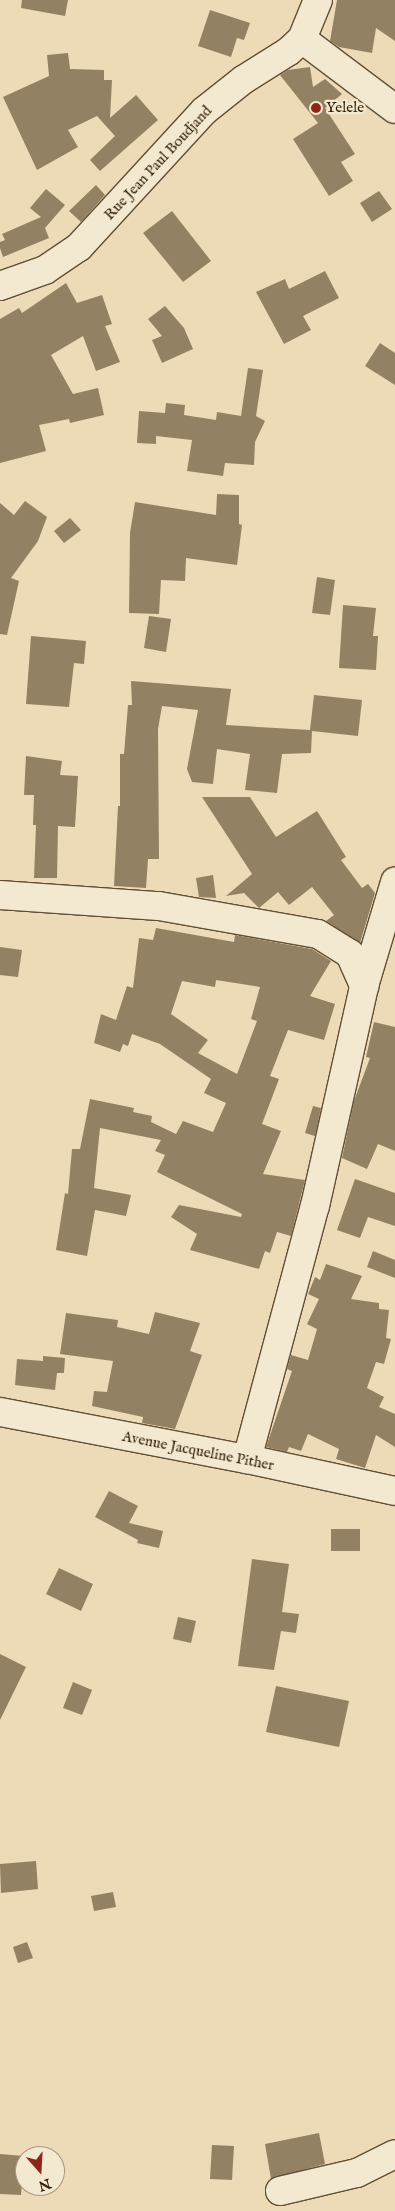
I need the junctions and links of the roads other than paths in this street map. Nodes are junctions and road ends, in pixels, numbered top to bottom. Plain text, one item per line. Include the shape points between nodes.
1 (318, 0) edge
2 (302, 39) junction
3 (395, 110) edge
4 (0, 286) edge
5 (395, 882) edge
6 (0, 895) edge
7 (364, 986) junction
8 (0, 1412) edge
9 (247, 1458) junction
10 (395, 1491) edge
11 (395, 2154) edge
12 (280, 2191) dead end

1 - 2 street, Rue Jean Paul Boudjand
2 - 3 street
2 - 4 street, Rue Jean Paul Boudjand via 204,112 94,233 64,260
5 - 7 street
6 - 7 street via 158,906 318,934 350,954
7 - 9 street via 315,1206
8 - 9 street, Avenue Jacqueline Pither
9 - 10 street, Avenue Jacqueline Pither
11 - 12 street via 357,2173

